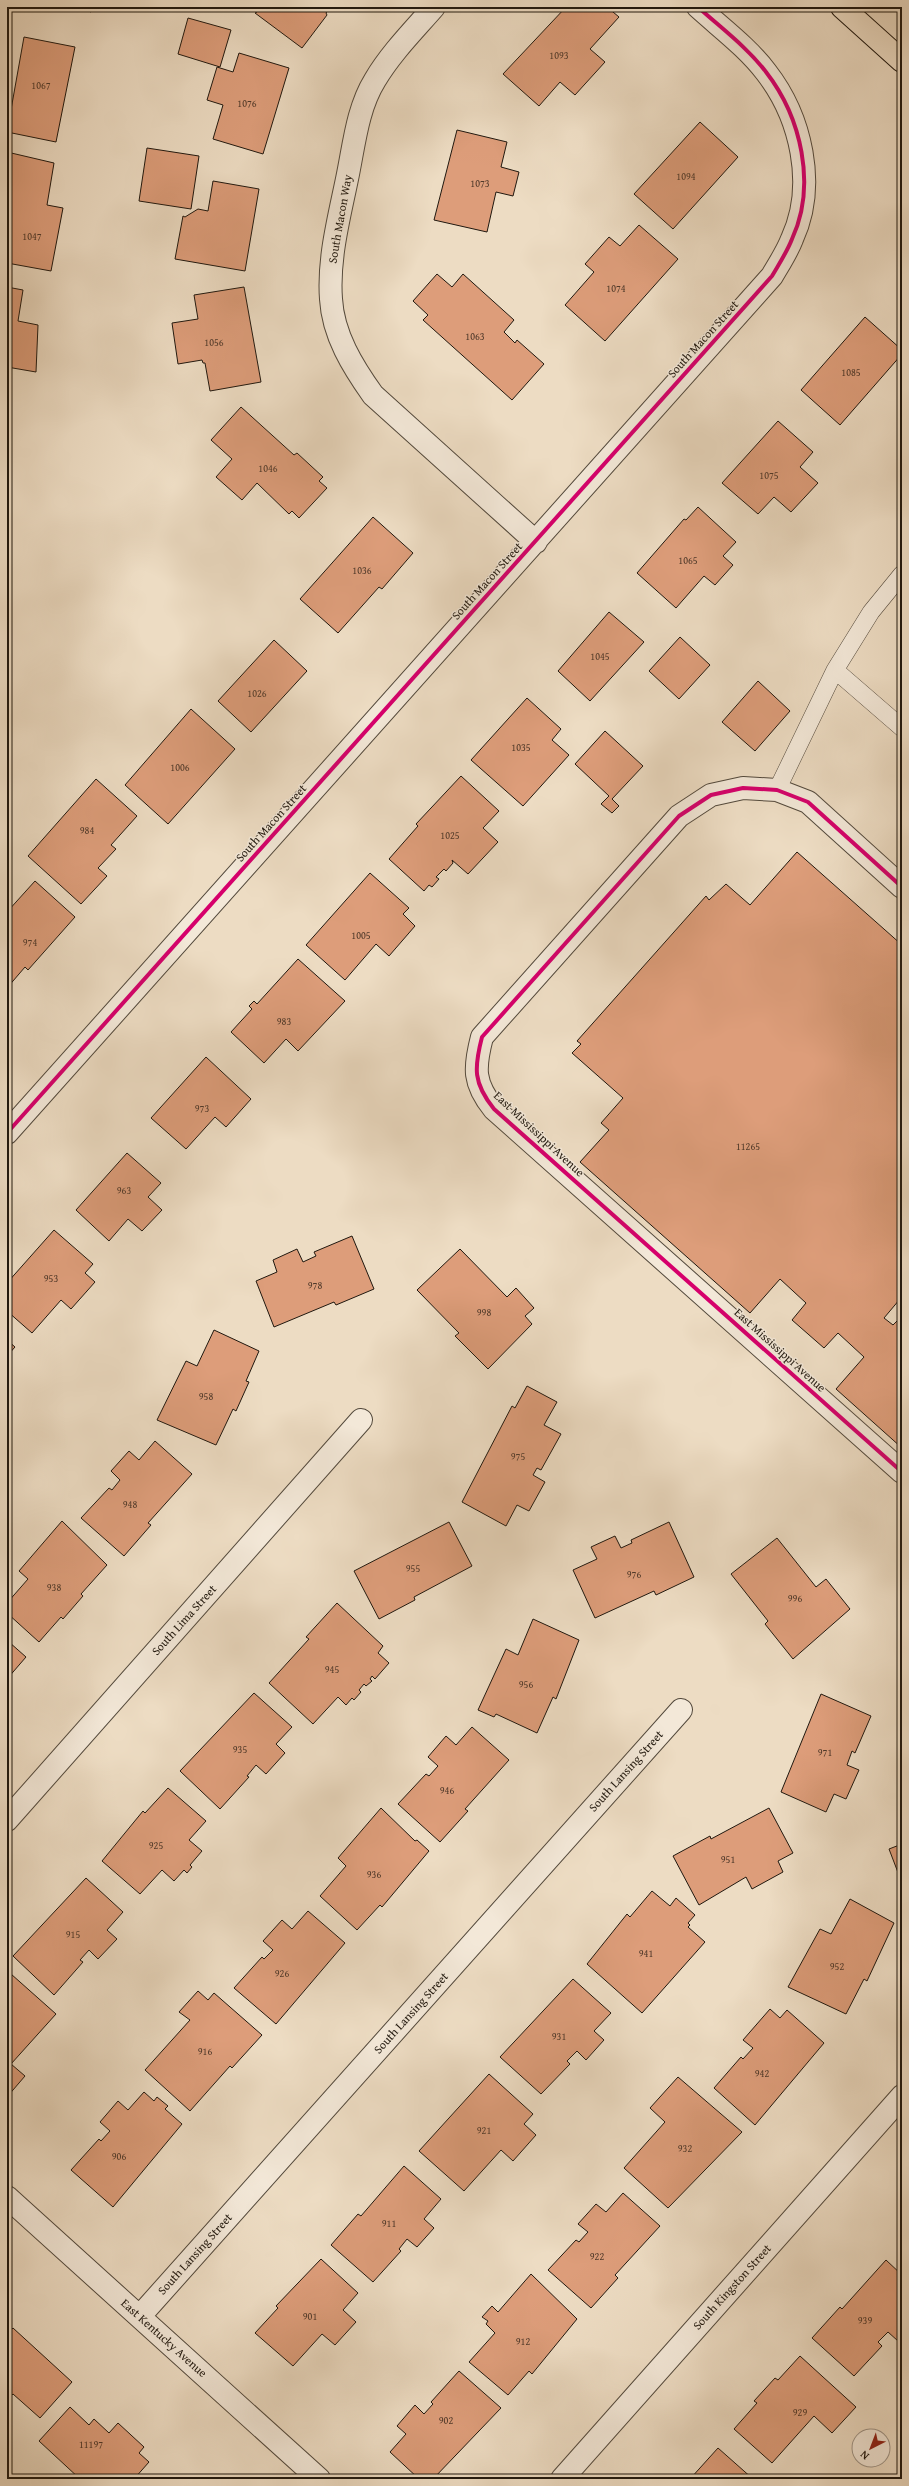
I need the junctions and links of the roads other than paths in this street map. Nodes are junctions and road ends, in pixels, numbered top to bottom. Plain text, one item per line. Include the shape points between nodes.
1 (434, 7) edge
2 (698, 7) edge
3 (842, 7) edge
4 (902, 61) edge
5 (536, 542) junction
6 (902, 574) edge
7 (834, 670) junction
8 (902, 728) edge
9 (777, 790) junction
10 (902, 887) edge
11 (7, 1133) edge
12 (361, 1420) dead end
13 (902, 1472) edge
14 (682, 1710) dead end
15 (7, 1820) edge
16 (902, 2096) edge
17 (7, 2197) edge
18 (140, 2316) junction
19 (319, 2479) edge
20 (562, 2479) edge

1 - 5 street, South Macon Way via 394,52 374,81 360,113 332,256 331,300 339,334 353,366 373,395
2 - 5 street, South Macon Street via 766,71 786,100 800,142 804,177 800,212 793,238 772,276
3 - 4 main road
5 - 11 street, South Macon Street
6 - 7 lane via 870,612
7 - 8 lane
7 - 9 lane
9 - 10 street, East Mississippi Avenue via 808,802
9 - 13 street, East Mississippi Avenue via 743,788 710,795 679,816 482,1037 475,1063 479,1086 494,1109
12 - 15 street, South Lima Street
14 - 18 street, South Lansing Street
16 - 20 street, South Kingston Street
17 - 18 street, East Kentucky Avenue
18 - 19 street, East Kentucky Avenue

